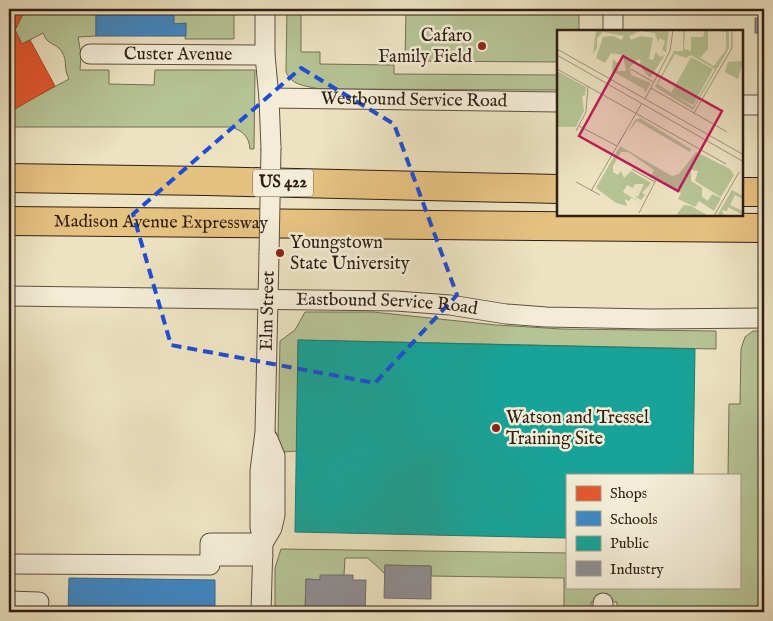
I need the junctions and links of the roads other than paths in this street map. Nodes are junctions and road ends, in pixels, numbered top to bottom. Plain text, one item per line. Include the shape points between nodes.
1 (265, 9) edge
2 (613, 9) edge
3 (613, 30) edge
4 (90, 54) dead end
5 (265, 55) junction
6 (269, 98) junction
7 (557, 102) edge
8 (743, 105) edge
9 (764, 105) edge
10 (9, 178) edge
11 (557, 189) edge
12 (743, 192) edge
13 (764, 192) edge
14 (9, 221) edge
15 (764, 228) edge
16 (9, 296) edge
17 (268, 300) junction
18 (764, 318) edge
19 (263, 550) junction
20 (9, 564) edge
21 (9, 601) edge
22 (39, 602) dead end
23 (261, 612) edge

1 - 5 street, Elm Street
2 - 3 street
4 - 5 street, Custer Avenue
5 - 6 street, Elm Street
6 - 7 street, Westbound Service Road
6 - 17 street, Elm Street, bridge
8 - 9 street
10 - 11 highway, US 422
12 - 13 highway
14 - 15 highway, Madison Avenue Expressway
16 - 17 street, Eastbound Service Road
17 - 18 street, Eastbound Service Road via 396,301 546,317
17 - 19 street, Elm Street via 265,432 275,456 275,515
19 - 20 street via 210,549 210,565
19 - 23 street
21 - 22 street

